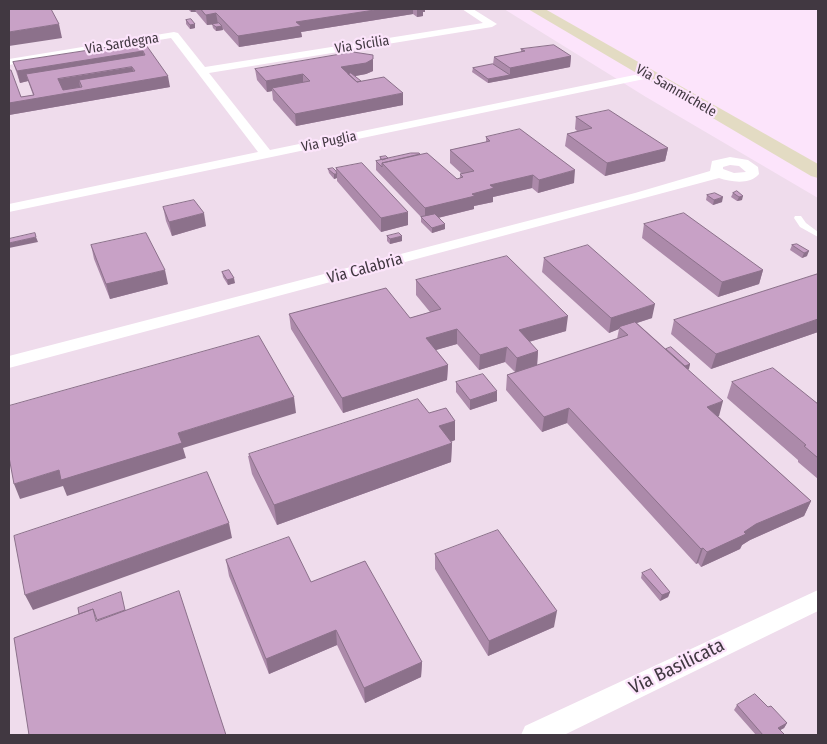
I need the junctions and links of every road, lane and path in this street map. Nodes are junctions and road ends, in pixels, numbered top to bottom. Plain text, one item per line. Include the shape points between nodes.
1 (467, 9) edge
2 (535, 9) edge
3 (9, 62) edge
4 (202, 71) junction
5 (648, 74) junction
6 (267, 154) junction
7 (818, 172) edge
8 (720, 173) dead end
9 (9, 208) edge
10 (798, 218) dead end
11 (818, 235) edge
12 (9, 362) edge
13 (818, 600) edge
14 (535, 735) edge

1 - 4 street, Via Sicilia via 492,24
2 - 5 main road, Via Sammichele
3 - 4 street, Via Sardegna via 174,35
4 - 6 street, Via Sardegna
5 - 6 street, Via Puglia
5 - 7 main road, Via Sammichele
6 - 9 street, Via Puglia
8 - 12 street, Via Calabria
10 - 11 lane
13 - 14 street, Via Basilicata

